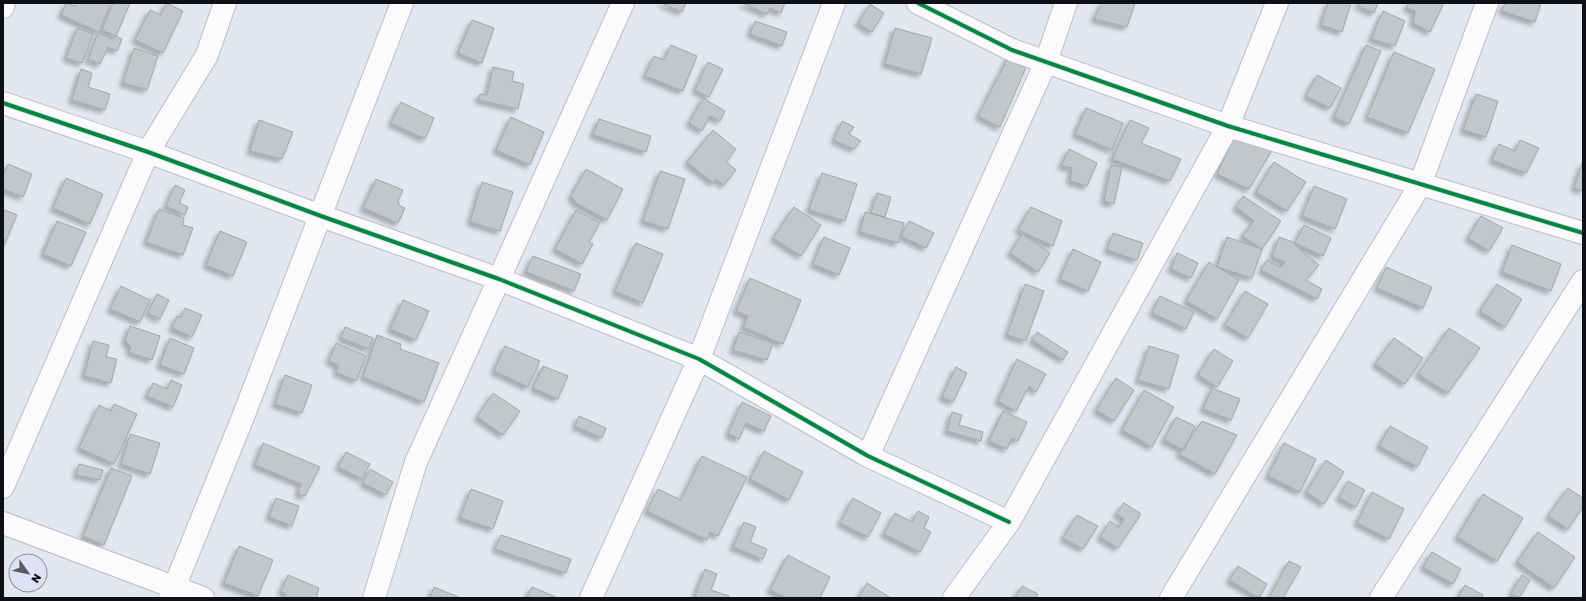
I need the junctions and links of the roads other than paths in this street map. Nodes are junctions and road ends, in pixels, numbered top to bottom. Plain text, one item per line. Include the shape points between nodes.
1 (4, 3) edge
2 (225, 3) edge
3 (402, 3) edge
4 (622, 3) edge
5 (834, 3) edge
6 (918, 3) edge
7 (1066, 3) edge
8 (1277, 3) edge
9 (1487, 3) edge
10 (3, 7) edge
11 (1046, 62) junction
12 (3, 103) edge
13 (1228, 126) junction
14 (148, 152) junction
15 (1420, 185) junction
16 (321, 216) junction
17 (1583, 233) edge
18 (499, 279) junction
19 (1583, 281) edge
20 (699, 359) junction
21 (868, 456) junction
22 (3, 487) edge
23 (1008, 522) junction
24 (3, 523) edge
25 (172, 593) edge
26 (203, 598) edge
27 (374, 598) edge
28 (591, 598) edge
29 (954, 598) edge
30 (1171, 598) edge
31 (1381, 598) edge

1 - 10 street
2 - 14 street via 207,55
3 - 16 street
4 - 18 street
5 - 20 street
6 - 11 street via 1012,50
7 - 11 street
8 - 13 street
9 - 15 street
11 - 13 street
11 - 21 street
12 - 14 street
13 - 15 street
13 - 23 street
14 - 16 street
14 - 22 street
15 - 17 street
15 - 30 street
16 - 18 street
16 - 25 street
18 - 20 street
18 - 27 street via 416,462
19 - 31 street
20 - 21 street
20 - 28 street
21 - 23 street
23 - 29 street
24 - 25 street
25 - 26 street

